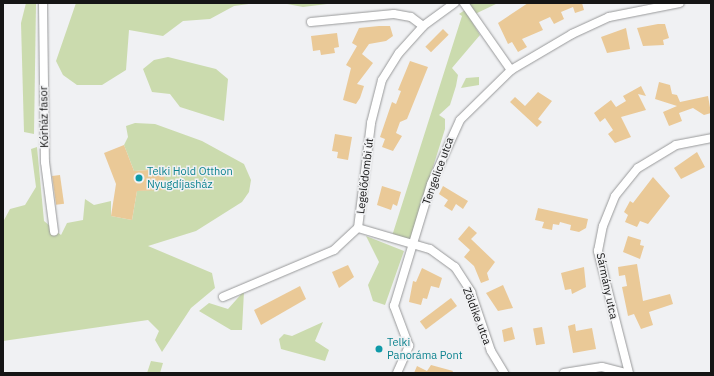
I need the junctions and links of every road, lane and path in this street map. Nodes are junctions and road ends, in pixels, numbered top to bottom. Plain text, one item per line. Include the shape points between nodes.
1 (43, 3) edge
2 (455, 3) edge
3 (464, 3) edge
4 (680, 3) edge
5 (311, 22) dead end
6 (423, 26) junction
7 (511, 70) junction
8 (711, 138) edge
9 (358, 228) junction
10 (54, 231) dead end
11 (414, 246) junction
12 (223, 297) dead end
13 (397, 373) edge
14 (504, 373) edge
15 (564, 373) edge
16 (626, 373) edge
17 (629, 373) edge

1 - 10 street, Kórház fasor via 45,162
2 - 6 street, Legelődombi út
3 - 7 street
4 - 7 street, Tengelice utca via 609,17 572,34
5 - 6 street via 394,14 411,17
6 - 9 street, Legelődombi út via 399,53 382,80 371,123
7 - 11 street, Tengelice utca via 480,97 449,138 431,184
8 - 17 street, Sármány utca via 676,145 638,168 615,196 603,226 598,251
9 - 11 street, Zöldike utca
9 - 12 street, Legelődombi út via 334,250
11 - 13 street, Tengelice utca via 394,306 409,346
11 - 14 street, Zöldike utca via 430,249 455,267 471,292 491,351
15 - 16 street via 602,367

